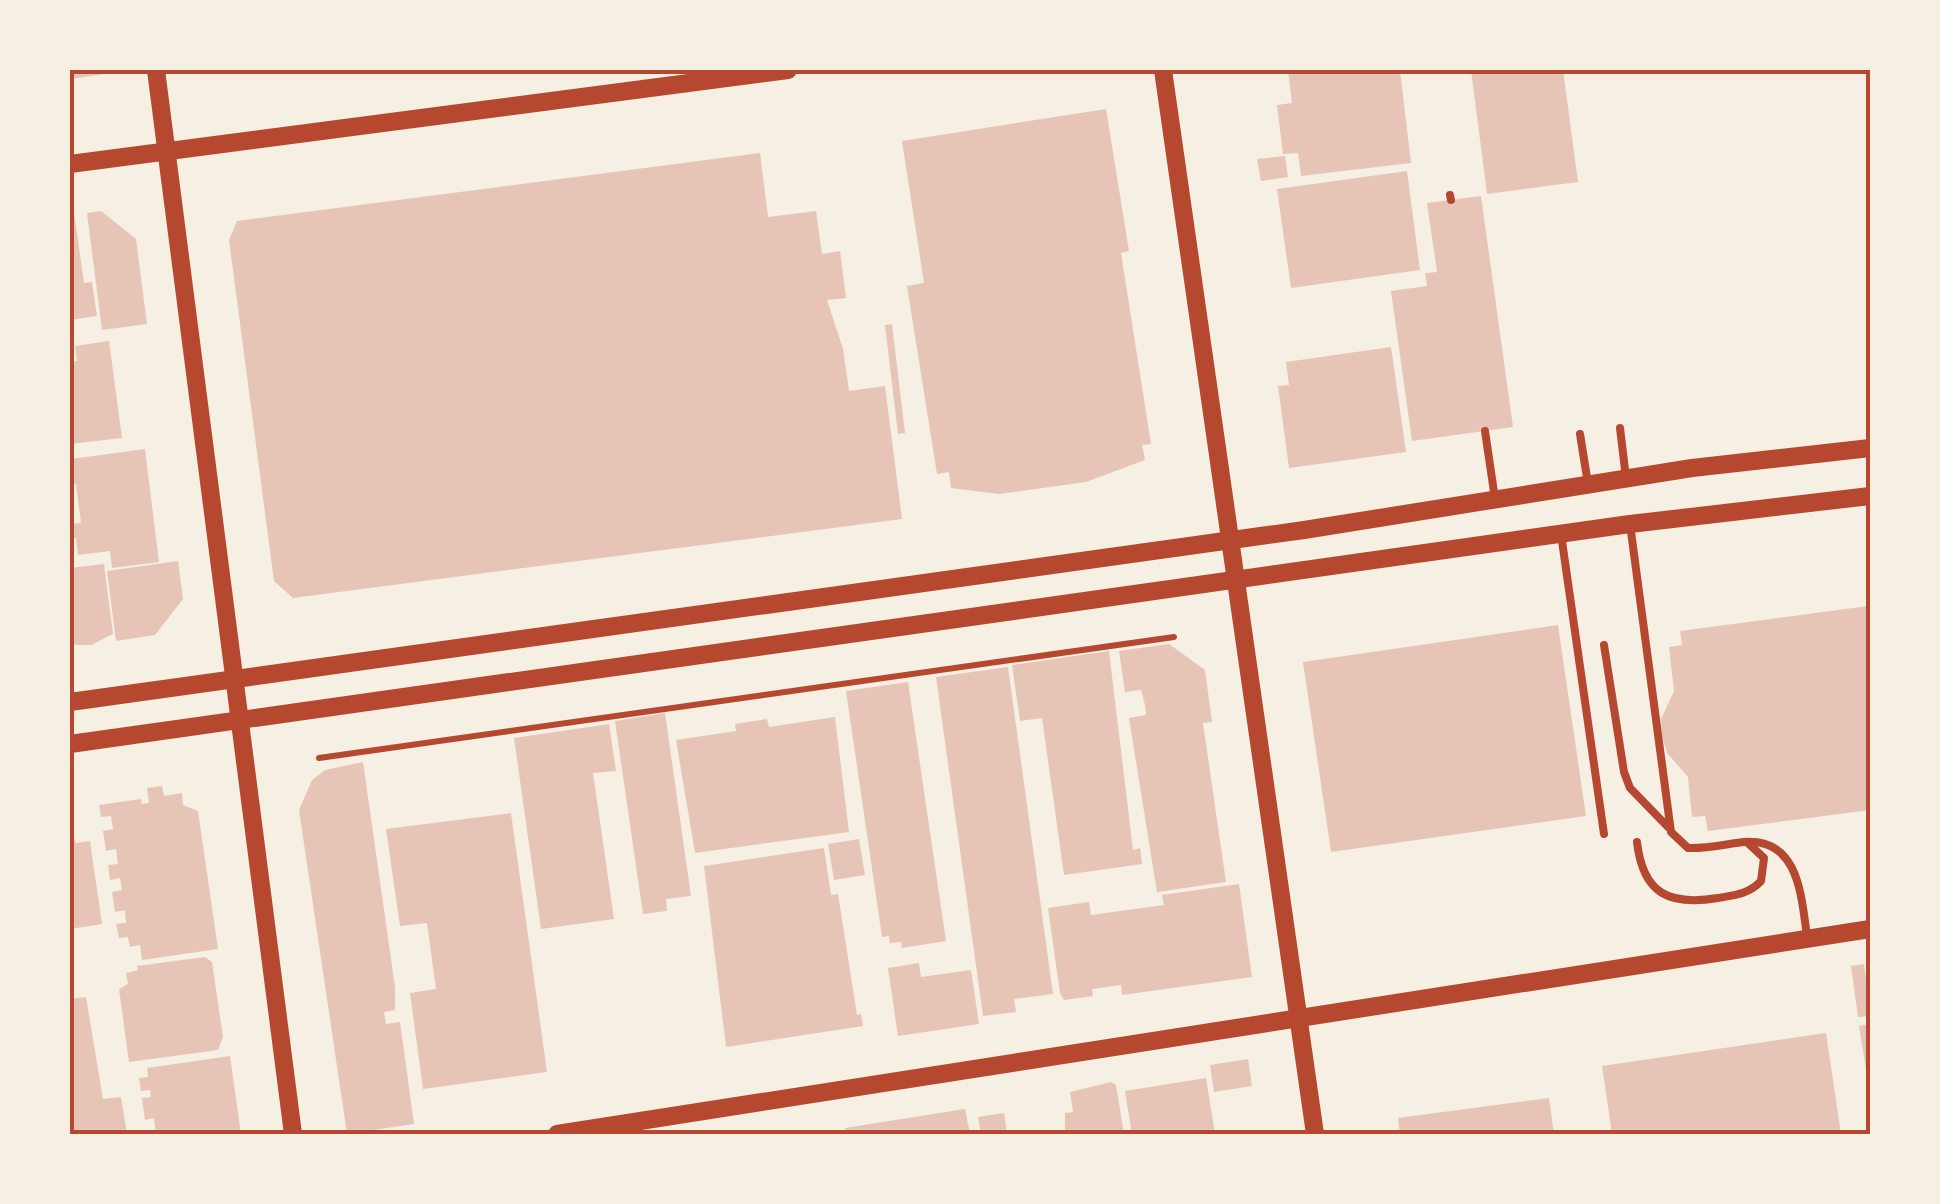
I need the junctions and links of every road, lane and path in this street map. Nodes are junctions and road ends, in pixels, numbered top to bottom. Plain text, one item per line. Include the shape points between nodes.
1 (156, 70) edge
2 (788, 70) edge
3 (1163, 70) edge
4 (166, 152) junction
5 (70, 164) edge
6 (1620, 428) dead end
7 (1485, 431) dead end
8 (1580, 434) dead end
9 (1870, 448) edge
10 (1626, 478) junction
11 (1588, 484) junction
12 (1870, 496) edge
13 (1495, 499) junction
14 (1630, 524) junction
15 (1561, 534) junction
16 (1230, 538) junction
17 (1236, 580) junction
18 (1174, 637) dead end
19 (1604, 645) dead end
20 (233, 679) junction
21 (70, 702) edge
22 (239, 720) junction
23 (70, 744) edge
24 (319, 758) dead end
25 (1671, 832) junction
26 (1604, 834) dead end
27 (1637, 842) dead end
28 (1746, 842) junction
29 (1870, 929) edge
30 (1808, 939) junction
31 (1299, 1017) junction
32 (293, 1134) edge
33 (557, 1134) edge
34 (1315, 1134) edge

1 - 4 street
2 - 4 street
3 - 16 street
4 - 5 street
4 - 20 street
6 - 10 lane
7 - 13 lane
8 - 11 lane
9 - 10 street
10 - 11 street
11 - 13 street
12 - 14 street
13 - 16 street
14 - 15 street
14 - 25 lane
15 - 17 street
15 - 26 lane
16 - 17 street
16 - 20 street
17 - 22 street
17 - 31 street
18 - 24 path
19 - 25 lane via 1624,772 1630,788
20 - 21 street
20 - 22 street
22 - 23 street
22 - 32 street
25 - 28 lane via 1688,848
27 - 28 lane via 1644,877 1655,890 1695,902 1743,894 1761,881 1764,858
28 - 30 lane via 1771,845 1788,860 1799,882
29 - 30 street
30 - 31 street
31 - 33 street
31 - 34 street

